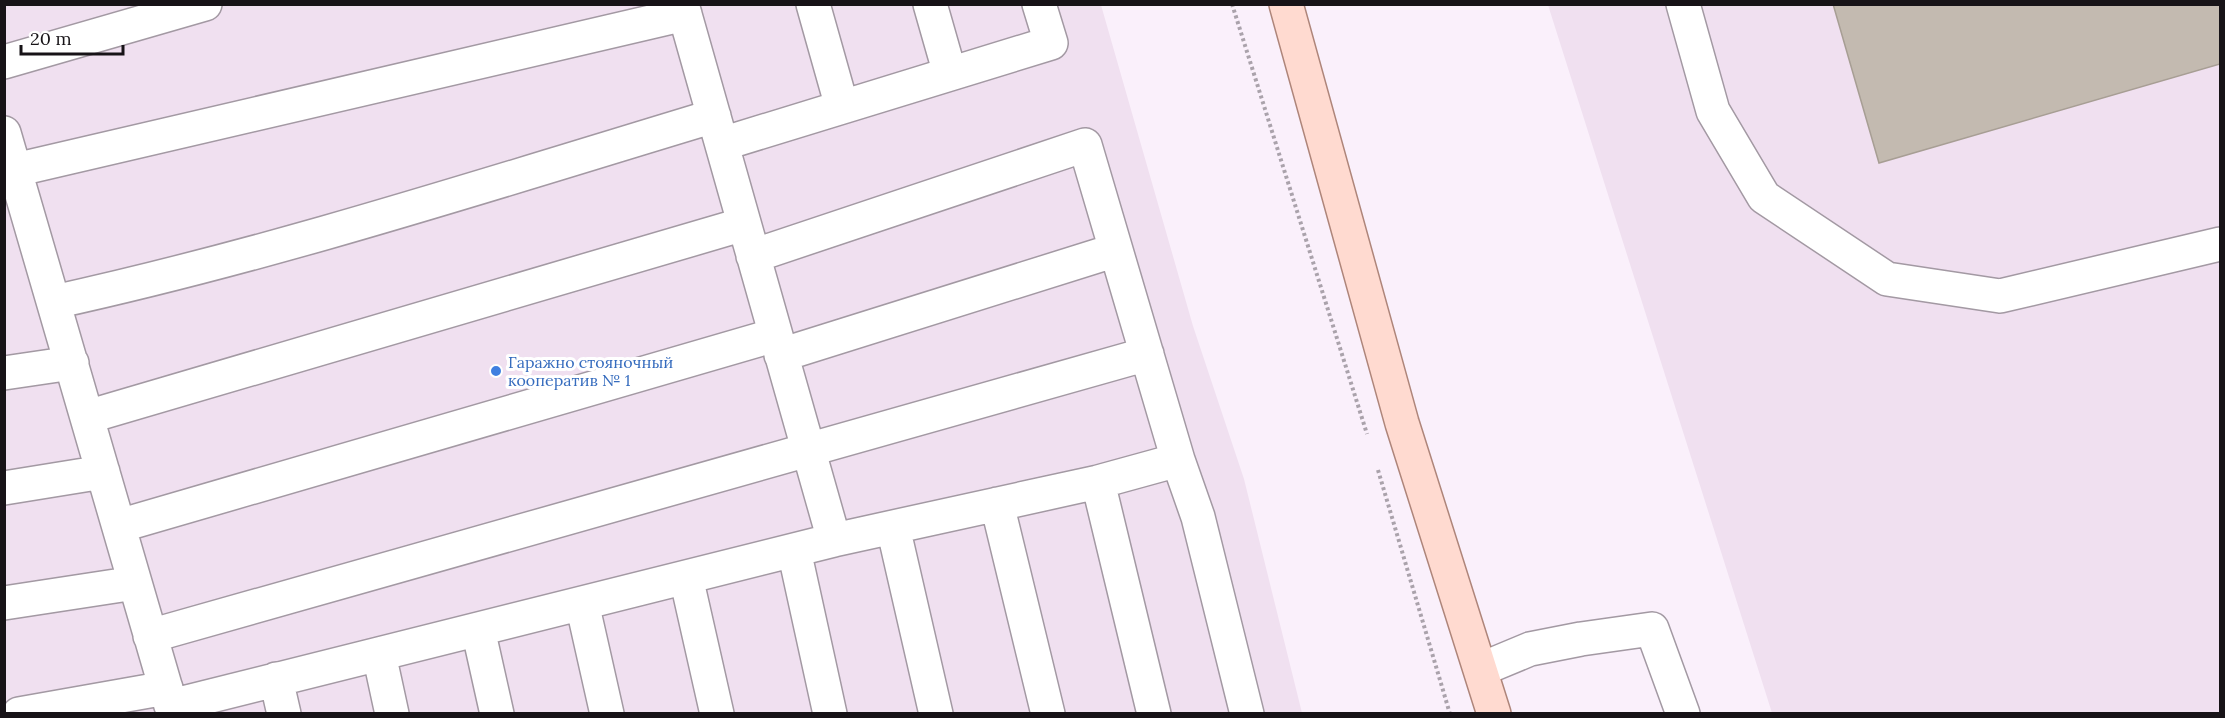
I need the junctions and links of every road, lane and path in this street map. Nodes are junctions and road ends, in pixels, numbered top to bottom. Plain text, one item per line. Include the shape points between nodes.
1 (205, 4) edge
2 (813, 4) edge
3 (930, 4) edge
4 (1039, 4) edge
5 (1232, 4) edge
6 (1286, 4) edge
7 (1683, 4) edge
8 (683, 9) edge
9 (4, 62) edge
10 (950, 74) junction
11 (842, 107) junction
12 (718, 130) junction
13 (4, 134) edge
14 (15, 170) junction
15 (744, 224) junction
16 (2220, 244) edge
17 (1116, 250) junction
18 (753, 256) junction
19 (54, 302) junction
20 (778, 345) junction
21 (1147, 354) junction
22 (72, 363) junction
23 (4, 374) edge
24 (87, 417) junction
25 (1370, 443) dead end
26 (807, 449) junction
27 (1178, 460) junction
28 (1377, 466) dead end
29 (103, 472) junction
30 (1098, 482) junction
31 (4, 488) edge
32 (998, 504) junction
33 (119, 526) junction
34 (893, 527) junction
35 (834, 540) junction
36 (794, 550) junction
37 (686, 577) junction
38 (135, 583) junction
39 (4, 603) edge
40 (582, 603) junction
41 (478, 629) junction
42 (150, 636) junction
43 (379, 654) junction
44 (1482, 669) junction
45 (276, 680) junction
46 (170, 703) edge
47 (19, 714) edge
48 (284, 714) edge
49 (392, 714) edge
50 (497, 714) edge
51 (607, 714) edge
52 (717, 714) edge
53 (830, 714) edge
54 (936, 714) edge
55 (1048, 714) edge
56 (1154, 714) edge
57 (1247, 714) edge
58 (1450, 714) edge
59 (1494, 714) edge
60 (1683, 714) edge

1 - 9 lane
2 - 11 lane
3 - 10 lane
4 - 10 lane via 1050,43
5 - 25 path
6 - 44 main road via 1402,423
7 - 16 lane via 1713,111 1764,197 1887,279 2000,296
8 - 12 lane
8 - 14 lane
10 - 11 lane
11 - 12 lane
12 - 15 lane
12 - 19 lane via 151,281
13 - 14 lane
14 - 19 lane
15 - 18 lane
15 - 24 lane
17 - 18 lane via 1085,144
17 - 20 lane
17 - 21 lane
18 - 20 lane
19 - 22 lane
20 - 26 lane
20 - 33 lane
21 - 26 lane
21 - 27 lane
22 - 23 lane
22 - 24 lane
24 - 29 lane
26 - 35 lane
26 - 42 lane
27 - 30 lane
27 - 57 lane via 1198,517
28 - 58 path
29 - 31 lane
29 - 33 lane
30 - 32 lane
30 - 56 lane
32 - 34 lane
32 - 55 lane
33 - 38 lane
34 - 35 lane
34 - 54 lane
35 - 36 lane
36 - 37 lane
36 - 53 lane
37 - 40 lane
37 - 52 lane
38 - 39 lane
38 - 42 lane
40 - 41 lane
40 - 51 lane
41 - 43 lane
41 - 50 lane
42 - 46 lane
43 - 45 lane
43 - 49 lane
44 - 59 main road
44 - 60 lane via 1530,649 1652,629
45 - 46 lane
45 - 48 lane
46 - 47 lane

